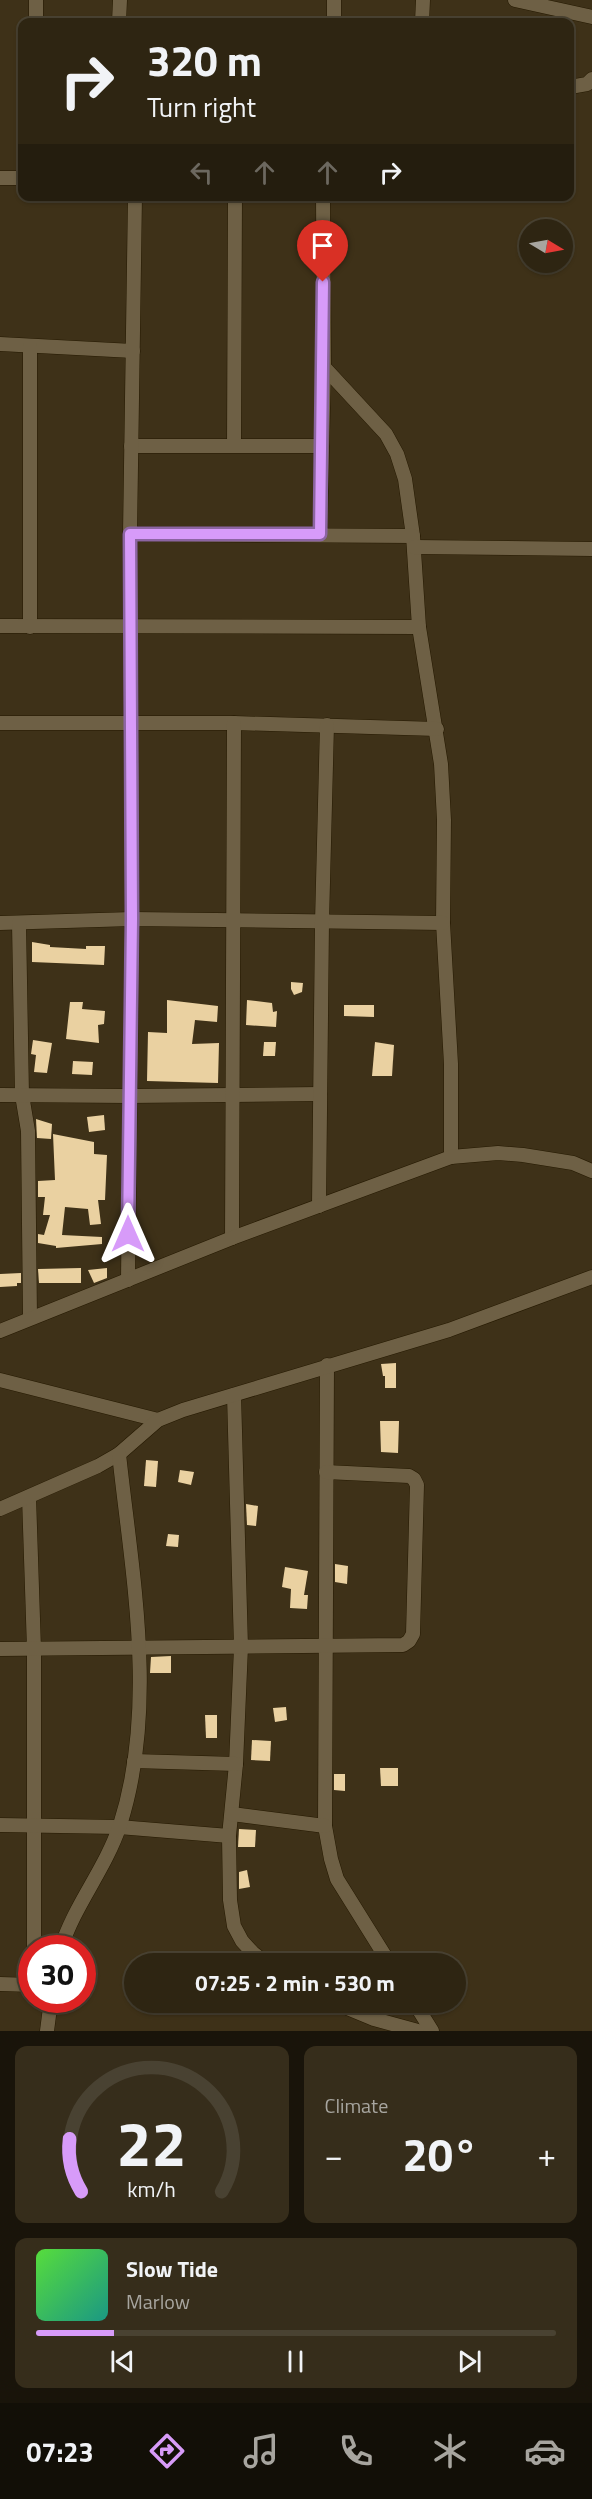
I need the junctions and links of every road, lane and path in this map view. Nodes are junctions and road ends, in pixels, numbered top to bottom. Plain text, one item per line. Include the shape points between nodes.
1 (36, 0) edge
2 (120, 0) edge
3 (334, 0) edge
4 (423, 0) edge
5 (515, 0) edge
6 (592, 17) edge
7 (36, 18) edge
8 (119, 18) edge
9 (334, 18) edge
10 (422, 18) edge
11 (592, 79) edge
12 (574, 86) edge
13 (0, 178) edge
14 (18, 178) edge
15 (135, 201) edge
16 (236, 201) edge
17 (323, 201) edge
18 (0, 344) edge
19 (30, 346) junction
20 (133, 351) junction
21 (324, 367) junction
22 (234, 445) junction
23 (131, 446) junction
24 (322, 446) junction
25 (130, 534) junction
26 (320, 534) junction
27 (413, 542) junction
28 (592, 549) edge
29 (0, 626) edge
30 (30, 627) junction
31 (132, 627) junction
32 (419, 627) junction
33 (131, 722) junction
34 (0, 723) edge
35 (234, 723) junction
36 (327, 725) junction
37 (436, 729) junction
38 (132, 919) junction
39 (232, 921) junction
40 (322, 922) junction
41 (0, 923) edge
42 (19, 923) junction
43 (443, 923) junction
44 (320, 1094) junction
45 (0, 1095) edge
46 (22, 1095) junction
47 (232, 1095) junction
48 (129, 1096) junction
49 (451, 1157) junction
50 (592, 1171) edge
51 (319, 1206) junction
52 (232, 1238) junction
53 (592, 1277) edge
54 (128, 1280) junction
55 (30, 1317) junction
56 (0, 1331) edge
57 (327, 1365) junction
58 (0, 1380) edge
59 (234, 1395) junction
60 (158, 1420) junction
61 (119, 1454) junction
62 (326, 1472) junction
63 (29, 1497) junction
64 (0, 1509) edge
65 (326, 1645) junction
66 (241, 1647) junction
67 (140, 1648) junction
68 (0, 1649) edge
69 (34, 1649) junction
70 (134, 1761) junction
71 (236, 1764) junction
72 (232, 1814) junction
73 (0, 1825) edge
74 (33, 1825) junction
75 (325, 1826) junction
76 (119, 1827) junction
77 (229, 1836) junction
78 (34, 1935) edge
79 (65, 1935) edge
80 (253, 1953) edge
81 (383, 1953) edge
82 (0, 1984) edge
83 (18, 1985) edge
84 (49, 2013) edge
85 (360, 2013) edge
86 (421, 2013) edge
87 (47, 2031) edge
88 (418, 2031) edge
89 (432, 2031) edge

1 - 7 street
2 - 8 street
3 - 9 street
4 - 10 street
5 - 6 street
11 - 12 street
13 - 14 street
15 - 20 street
16 - 22 street
17 - 21 street
18 - 19 street
19 - 20 street
19 - 30 street
20 - 23 street
21 - 24 street
21 - 27 street via 370,414 398,454
22 - 23 street
22 - 24 street
23 - 25 street
24 - 26 street
25 - 26 street
25 - 31 street
26 - 27 street
27 - 28 street
27 - 32 street
29 - 30 street
30 - 31 street
31 - 32 street
31 - 33 street
32 - 37 street
33 - 34 street
33 - 35 street
33 - 38 street
35 - 36 street
35 - 39 street
36 - 37 street
36 - 40 street
37 - 43 street via 444,820
38 - 39 street
38 - 42 street
38 - 48 street
39 - 40 street
39 - 47 street
40 - 43 street
40 - 44 street
41 - 42 street
42 - 46 street
43 - 49 street via 450,1031
44 - 47 street
44 - 51 street
45 - 46 street
46 - 48 street
46 - 55 street via 28,1131
47 - 48 street
47 - 52 street
48 - 54 street
49 - 50 street via 523,1155 573,1163
49 - 51 street
51 - 52 street
52 - 54 street
53 - 57 street via 449,1330
54 - 55 street
55 - 56 street
57 - 59 street
57 - 62 street
58 - 60 street
59 - 60 street
59 - 66 street
60 - 61 street
61 - 63 street
61 - 67 street
62 - 65 street
62 - 65 street via 409,1476 417,1485 413,1634 403,1645
63 - 64 street
63 - 69 street
65 - 66 street
65 - 75 street
66 - 67 street
66 - 71 street
67 - 69 street
67 - 70 street
68 - 69 street
69 - 74 street
70 - 71 street
70 - 76 street
71 - 72 street
72 - 75 street
72 - 77 street
73 - 74 street
74 - 76 street
74 - 78 street
75 - 81 street via 337,1879
76 - 77 street
76 - 79 street via 104,1866 80,1901
77 - 80 street via 234,1926
82 - 83 street
84 - 87 street
85 - 88 street
86 - 89 street

